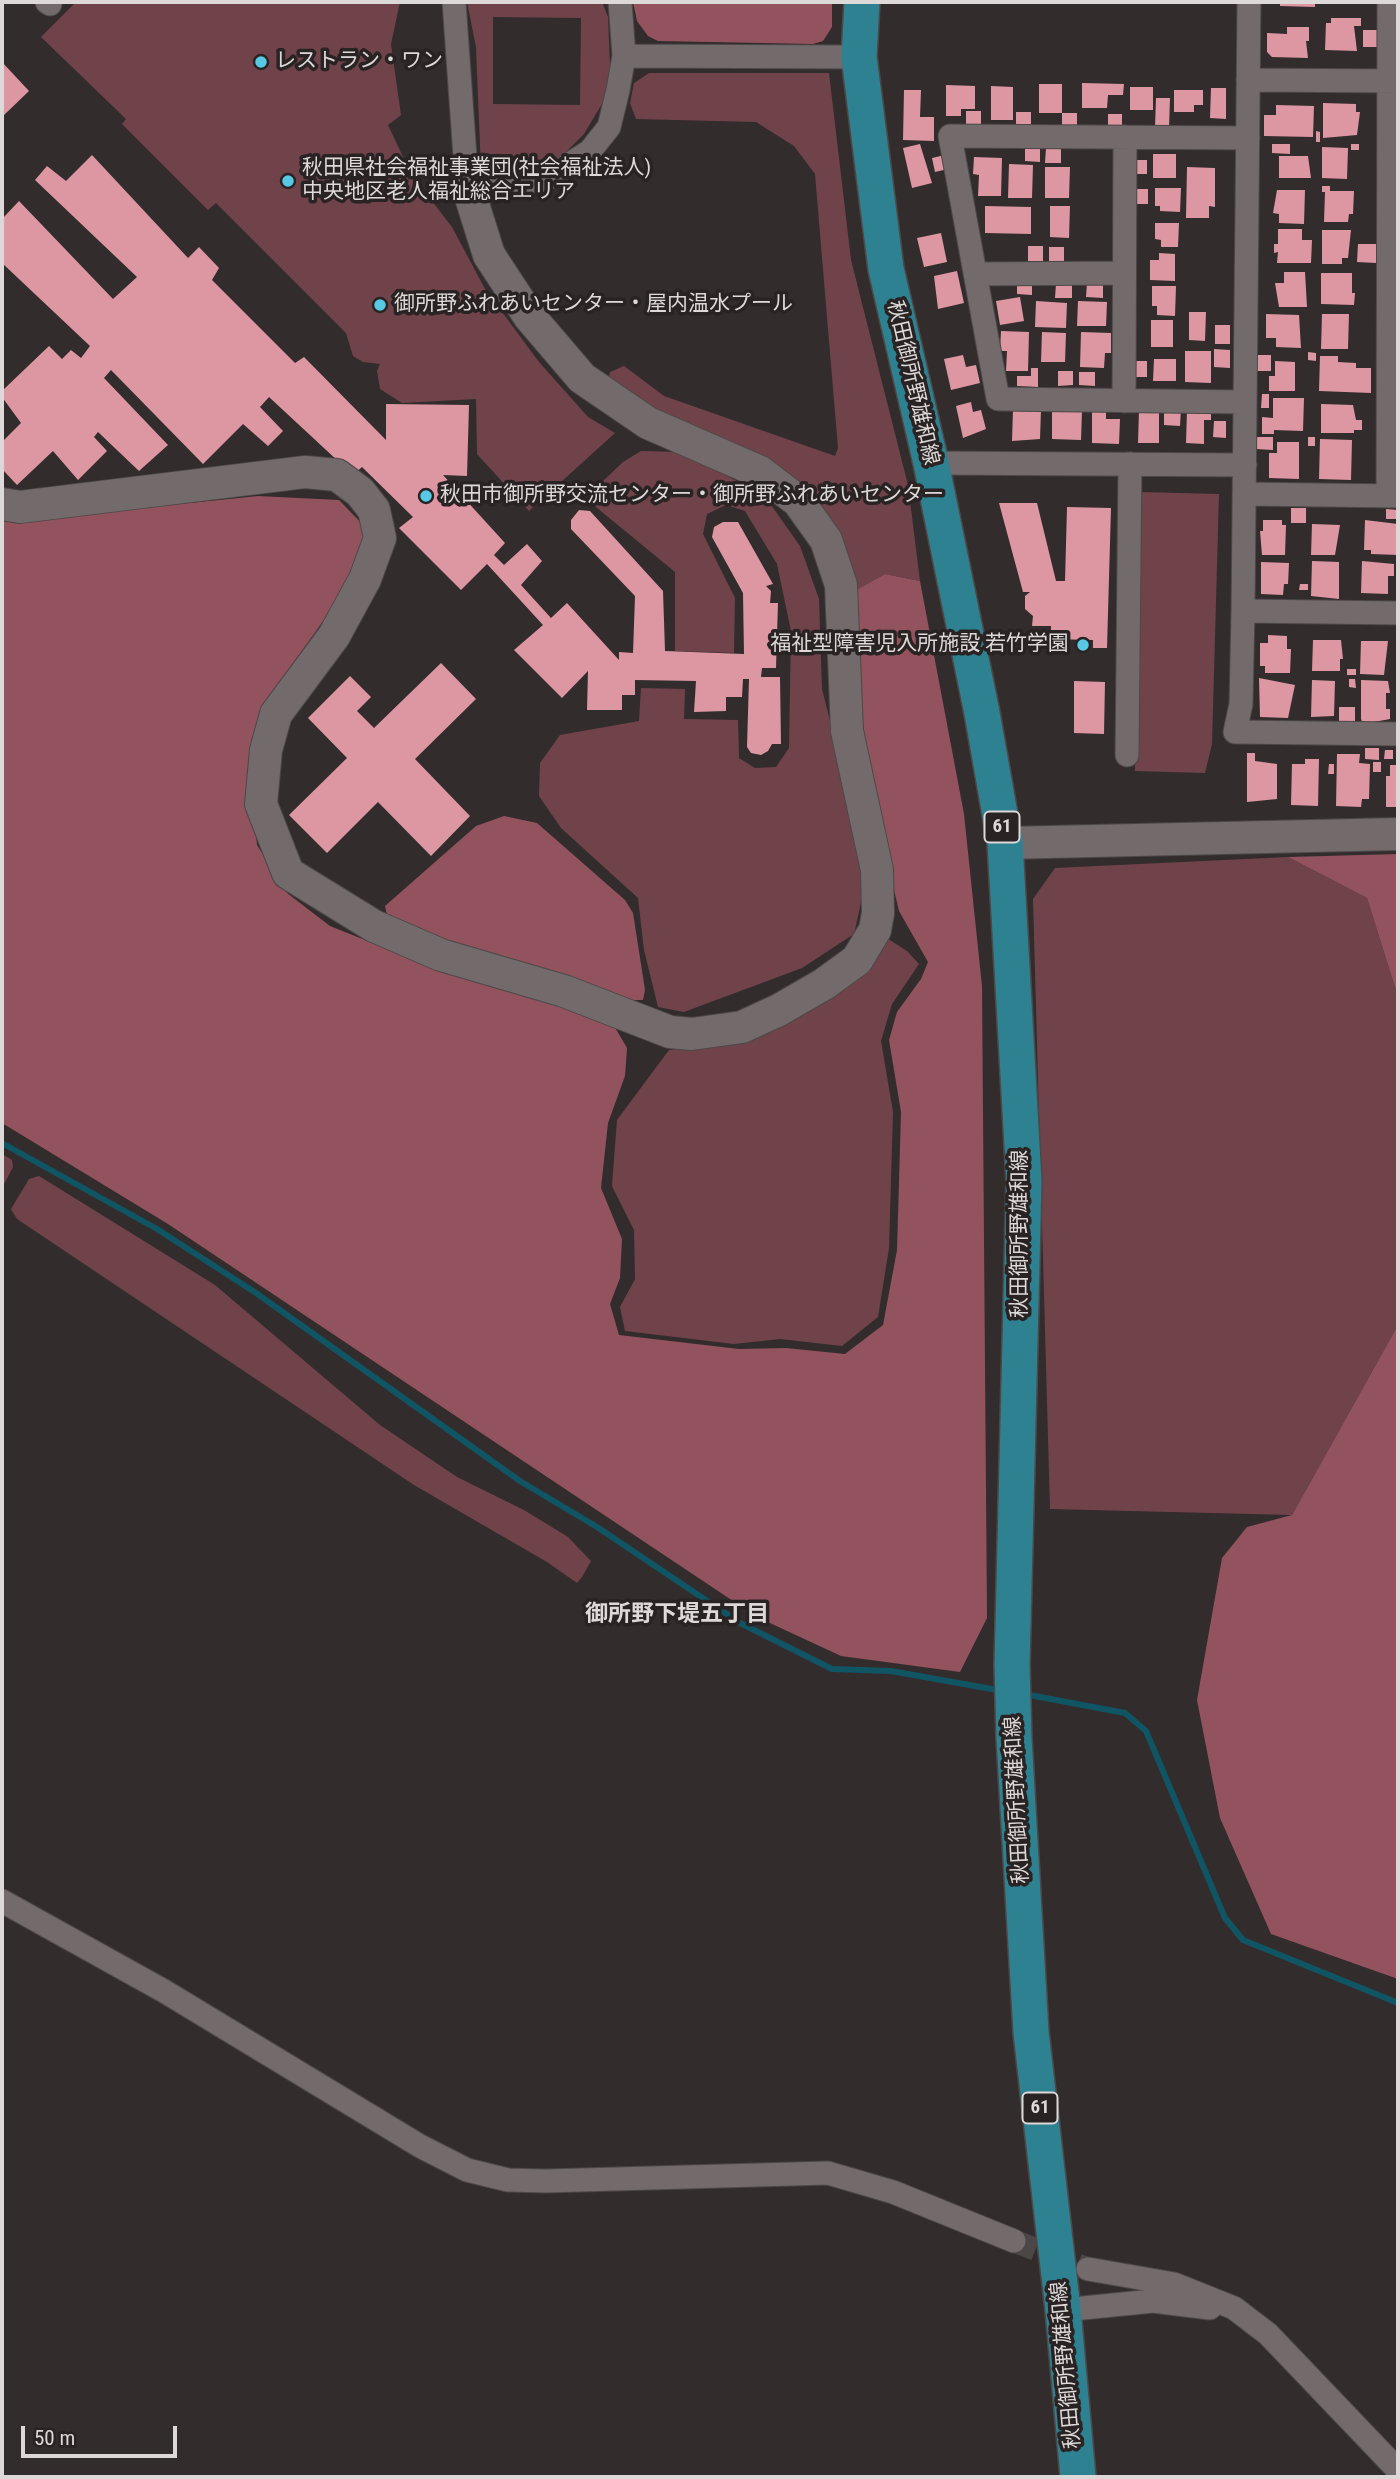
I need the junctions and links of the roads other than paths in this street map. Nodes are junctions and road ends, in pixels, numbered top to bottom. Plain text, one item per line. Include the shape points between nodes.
1 (454, 2) edge
2 (620, 2) edge
3 (862, 2) edge
4 (1249, 2) edge
5 (1389, 2) edge
6 (624, 57) junction
7 (859, 57) junction
8 (1248, 80) junction
9 (1394, 81) edge
10 (1125, 137) junction
11 (1248, 138) junction
12 (467, 186) junction
13 (975, 274) junction
14 (1125, 274) junction
15 (1124, 401) junction
16 (1245, 402) junction
17 (931, 463) junction
18 (1130, 464) junction
19 (1245, 464) junction
20 (1244, 494) junction
21 (1393, 496) edge
22 (2, 504) edge
23 (1243, 611) junction
24 (1398, 613) edge
25 (1398, 734) edge
26 (1127, 754) dead end
27 (1398, 834) edge
28 (1005, 843) junction
29 (2, 1902) edge
30 (1014, 2241) tunnel mouth
31 (1088, 2269) tunnel mouth
32 (1234, 2308) junction
33 (1063, 2310) junction
34 (1398, 2470) edge
35 (1078, 2477) edge

1 - 12 street
2 - 6 street
3 - 7 main road, 秋田御所野雄和線 / 61
4 - 8 street
5 - 9 street
6 - 7 street
6 - 12 street via 609,127 590,151 543,181
7 - 17 main road, 秋田御所野雄和線 / 61 via 886,269
8 - 9 street
8 - 11 street
9 - 21 street
10 - 11 street
10 - 13 street via 950,135
10 - 14 street
11 - 16 street
12 - 22 street via 489,255 529,316 582,378 648,423 760,472 798,501 826,540 841,585 847,732 877,870 878,913 875,930 857,960 824,984 743,1027 670,1032 564,991 441,955 374,926 288,873 261,804 265,750 275,715 334,636 366,579 380,538 374,510 337,475 305,472 20,507
13 - 14 street
13 - 15 street via 998,399
14 - 15 street
15 - 16 street
16 - 19 street
17 - 18 street
17 - 28 main road, 秋田御所野雄和線 / 61
18 - 19 street
18 - 26 street
19 - 20 street
20 - 21 street
20 - 23 street
23 - 24 street
23 - 25 street via 1241,704 1235,732
27 - 28 street
28 - 33 main road, 秋田御所野雄和線 / 61 via 1024,1181 1014,1738 1031,2032
29 - 30 street via 467,2170 508,2180 545,2181 828,2172 893,2192
31 - 32 street via 1174,2284
32 - 33 street via 1153,2301
32 - 34 street via 1268,2334
33 - 35 main road, 秋田御所野雄和線 / 61

